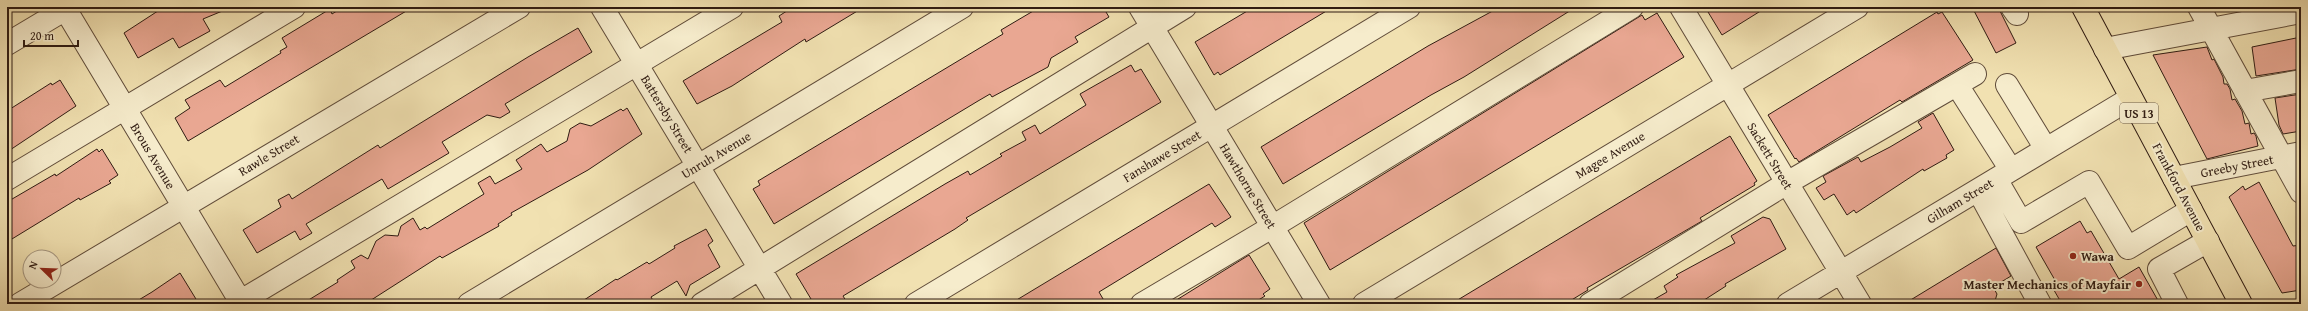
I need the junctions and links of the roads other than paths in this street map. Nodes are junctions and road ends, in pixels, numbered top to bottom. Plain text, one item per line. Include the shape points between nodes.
1 (294, 7) edge
2 (519, 7) edge
3 (602, 7) edge
4 (732, 7) edge
5 (962, 7) edge
6 (1140, 7) edge
7 (1185, 7) edge
8 (1409, 7) edge
9 (1632, 7) edge
10 (1681, 7) edge
11 (1857, 7) edge
12 (2083, 7) edge
13 (2199, 7) edge
14 (66, 8) edge
15 (2301, 12) edge
16 (1152, 27) junction
17 (2211, 29) junction
18 (7, 44) edge
19 (2105, 49) junction
20 (637, 65) junction
21 (1975, 74) dead end
22 (2301, 80) edge
23 (1728, 85) junction
24 (1957, 85) junction
25 (2007, 85) dead end
26 (2245, 91) junction
27 (2131, 98) junction
28 (126, 110) junction
29 (1211, 126) junction
30 (2046, 149) junction
31 (2291, 155) edge
32 (698, 166) junction
33 (2174, 178) junction
34 (7, 179) edge
35 (1995, 180) junction
36 (1787, 183) junction
37 (2301, 192) edge
38 (183, 205) junction
39 (2191, 210) junction
40 (1272, 227) junction
41 (2208, 241) junction
42 (760, 270) junction
43 (1841, 272) junction
44 (2033, 302) edge
45 (240, 303) edge
46 (20, 304) edge
47 (469, 304) edge
48 (702, 304) edge
49 (781, 304) edge
50 (916, 304) edge
51 (1142, 304) edge
52 (1319, 304) edge
53 (1364, 304) edge
54 (1590, 304) edge
55 (1788, 304) edge
56 (1860, 304) edge
57 (2177, 304) edge
58 (2241, 304) edge

1 - 28 street
2 - 38 street, Rawle Street
3 - 20 street, Battersby Street
4 - 20 street
5 - 32 street, Unruh Avenue
6 - 16 street, Hawthorne Street
7 - 16 street
8 - 29 street, Fanshawe Street
9 - 40 street
10 - 23 street, Sackett Street
11 - 23 street, Magee Avenue
12 - 19 main road, Frankford Avenue / US 13
13 - 17 street
14 - 18 street
14 - 28 street, Brous Avenue
15 - 17 street
16 - 29 street, Hawthorne Street
16 - 42 street
17 - 19 street
17 - 26 street
19 - 27 main road, Frankford Avenue / US 13
20 - 32 street, Battersby Street
20 - 45 street
21 - 24 street
22 - 26 street
23 - 36 street, Sackett Street
23 - 53 street, Magee Avenue
24 - 35 street
24 - 36 street
25 - 30 street
26 - 31 street
27 - 30 street, Gilham Street
27 - 33 main road, Frankford Avenue / US 13
28 - 34 street
28 - 38 street, Brous Avenue
29 - 40 street, Hawthorne Street
29 - 50 street, Fanshawe Street
30 - 35 street, Gilham Street
31 - 33 street, Greeby Street
31 - 37 street
32 - 42 street, Battersby Street
32 - 47 street, Unruh Avenue
33 - 39 main road, Frankford Avenue / US 13
35 - 39 street via 2021,222 2089,182 2128,248
35 - 43 street, Gilham Street
35 - 44 street
36 - 43 street, Sackett Street
36 - 54 street
38 - 45 street, Brous Avenue
38 - 46 street, Rawle Street
39 - 41 main road, Frankford Avenue / US 13
40 - 51 street
40 - 52 street, Hawthorne Street
41 - 57 street via 2159,269
41 - 58 main road, Frankford Avenue / US 13
42 - 48 street
42 - 49 street, Battersby Street
43 - 55 street, Gilham Street
43 - 56 street, Sackett Street

